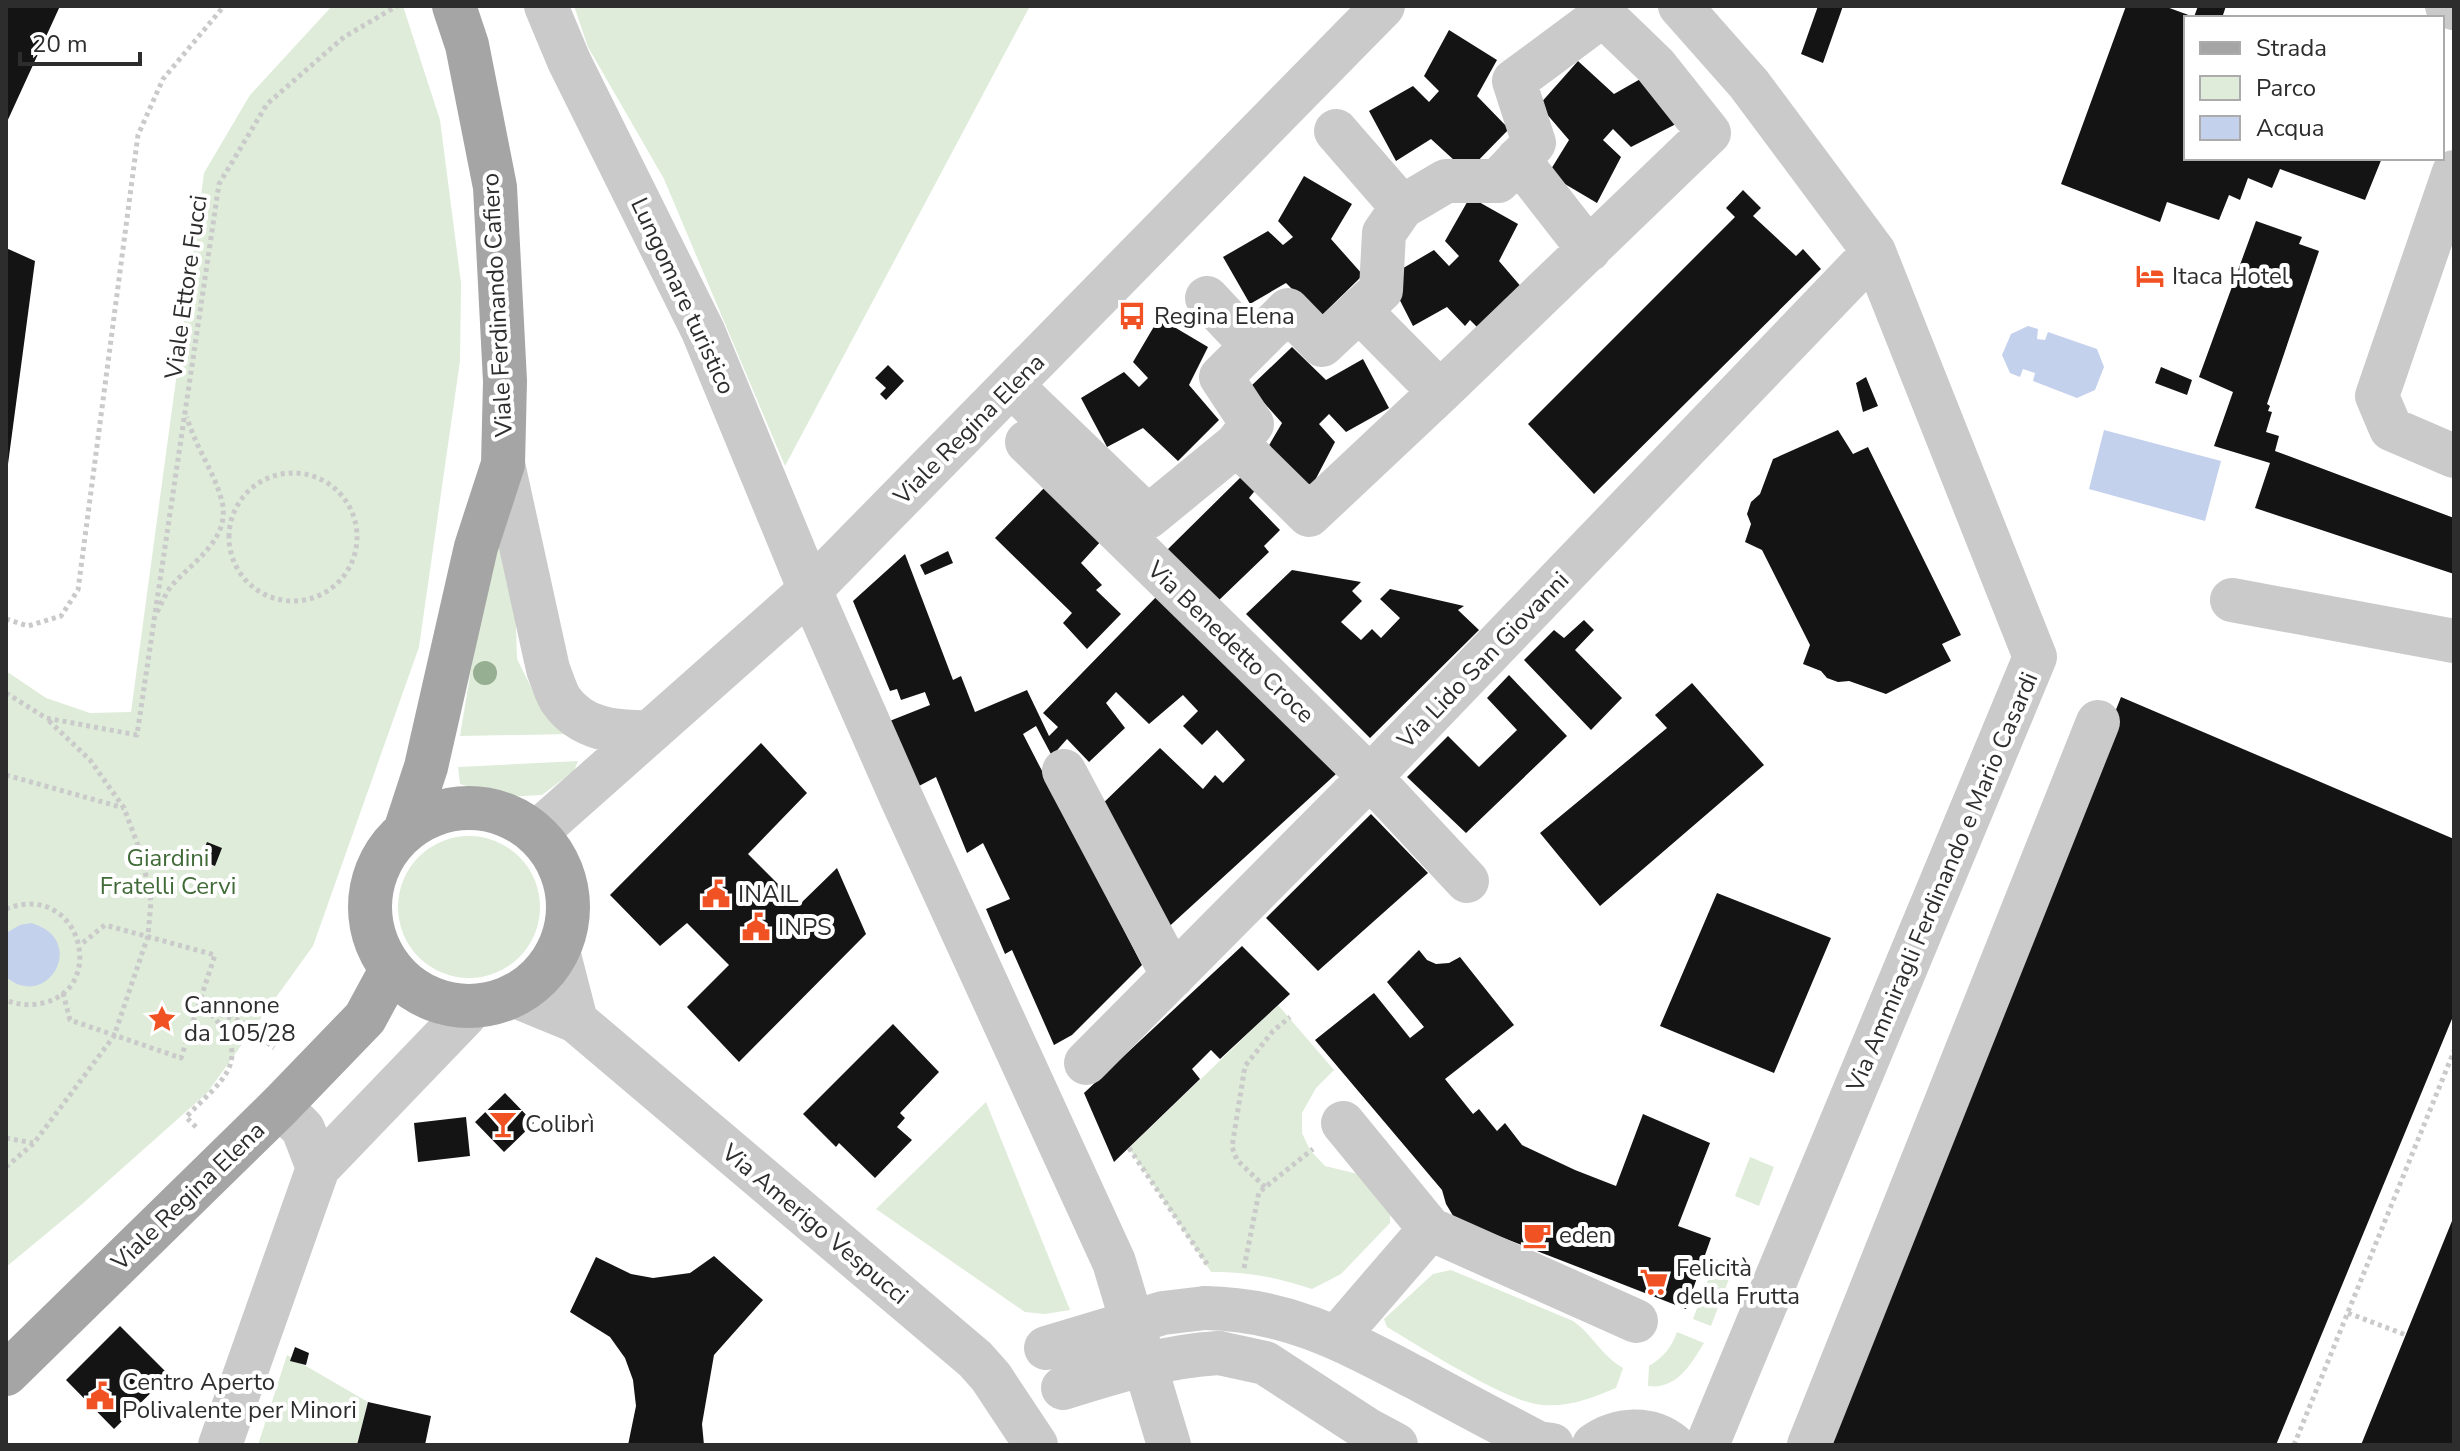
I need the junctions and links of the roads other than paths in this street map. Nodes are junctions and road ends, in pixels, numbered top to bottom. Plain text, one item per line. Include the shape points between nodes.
1 (454, 6) edge
2 (546, 6) edge
3 (1383, 6) edge
4 (1680, 6) edge
5 (2447, 6) edge
6 (2454, 8) edge
7 (1336, 131) dead end
8 (1518, 159) junction
9 (2454, 172) edge
10 (1402, 207) junction
11 (1589, 250) junction
12 (1874, 252) junction
13 (1207, 298) dead end
14 (1359, 310) junction
15 (1252, 346) junction
16 (1440, 392) junction
17 (1001, 396) junction
18 (1237, 444) junction
19 (2454, 456) edge
20 (503, 464) junction
21 (810, 590) junction
22 (2232, 600) dead end
23 (2454, 641) edge
24 (2098, 722) dead end
25 (650, 732) junction
26 (1064, 771) dead end
27 (1370, 777) junction
28 (423, 820) junction
29 (536, 833) junction
30 (1467, 881) dead end
31 (558, 951) junction
32 (1173, 976) junction
33 (404, 981) junction
34 (513, 995) junction
35 (465, 1015) dead end
36 (576, 1021) junction
37 (1086, 1063) dead end
38 (280, 1106) junction
39 (1343, 1123) road end
40 (318, 1168) junction
41 (1430, 1229) junction
42 (1636, 1321) dead end
43 (1337, 1337) junction
44 (6, 1374) edge
45 (991, 1377) junction
46 (1027, 1431) edge
47 (220, 1445) edge
48 (1169, 1445) edge
49 (1396, 1445) edge
50 (1552, 1445) edge
51 (1594, 1445) edge
52 (1673, 1445) edge
53 (1707, 1445) edge
54 (1809, 1445) edge

1 - 20 main road, Viale Ferdinando Cafiero via 467,45 495,187 505,381
2 - 21 street, Lungomare turistico via 703,331
3 - 17 street, Viale Regina Elena
4 - 12 street, Via Ammiragli Ferdinando e Mario Casardi via 1749,84
5 - 6 street
7 - 10 street
8 - 10 street via 1498,181 1446,181
8 - 11 street
8 - 11 street via 1534,143 1514,81 1603,15 1655,65 1709,133
9 - 19 street via 2377,396 2391,429
10 - 14 street via 1384,233 1381,290
11 - 16 street
12 - 27 street, Via Lido San Giovanni
12 - 53 street, Via Ammiragli Ferdinando e Mario Casardi via 2035,657
13 - 15 street
14 - 15 street via 1322,345 1288,310
14 - 16 street
15 - 18 street via 1221,377 1252,424
16 - 18 street via 1309,515
17 - 18 street via 1148,517
17 - 21 street, Viale Regina Elena
17 - 27 street, Via Benedetto Croce
20 - 25 street, Viale Ferdinando Cafiero via 548,669 560,699 599,728
20 - 28 main road, Viale Ferdinando Cafiero via 476,547 426,767
21 - 25 street, Viale Regina Elena
21 - 48 street, Lungomare turistico via 1114,1262
22 - 23 street
24 - 54 street
25 - 29 street, Viale Regina Elena
26 - 32 street
27 - 30 street, Via Benedetto Croce
27 - 32 street, Via Lido San Giovanni
28 - 29 main road via 466,807 491,810
28 - 33 main road via 381,858 369,895 372,934
29 - 31 main road via 556,858 567,889 567,921
31 - 34 main road via 539,977
31 - 36 street
32 - 37 street, Via Lido San Giovanni
33 - 34 main road via 444,1003 472,1006
33 - 38 main road, Viale Regina Elena
34 - 36 street, Via Amerigo Vespucci
35 - 40 street
36 - 45 street, Via Amerigo Vespucci
38 - 40 street via 303,1129
38 - 44 main road, Viale Regina Elena
39 - 41 street
40 - 47 street
41 - 42 street
41 - 43 street
43 - 45 street, bridge via 1287,1320 1220,1308 1163,1313 1046,1348
43 - 50 street via 1538,1443
45 - 46 street, Via Amerigo Vespucci
46 - 49 street, bridge via 1063,1388 1126,1368 1219,1353 1265,1363
51 - 52 street via 1625,1431 1647,1432

